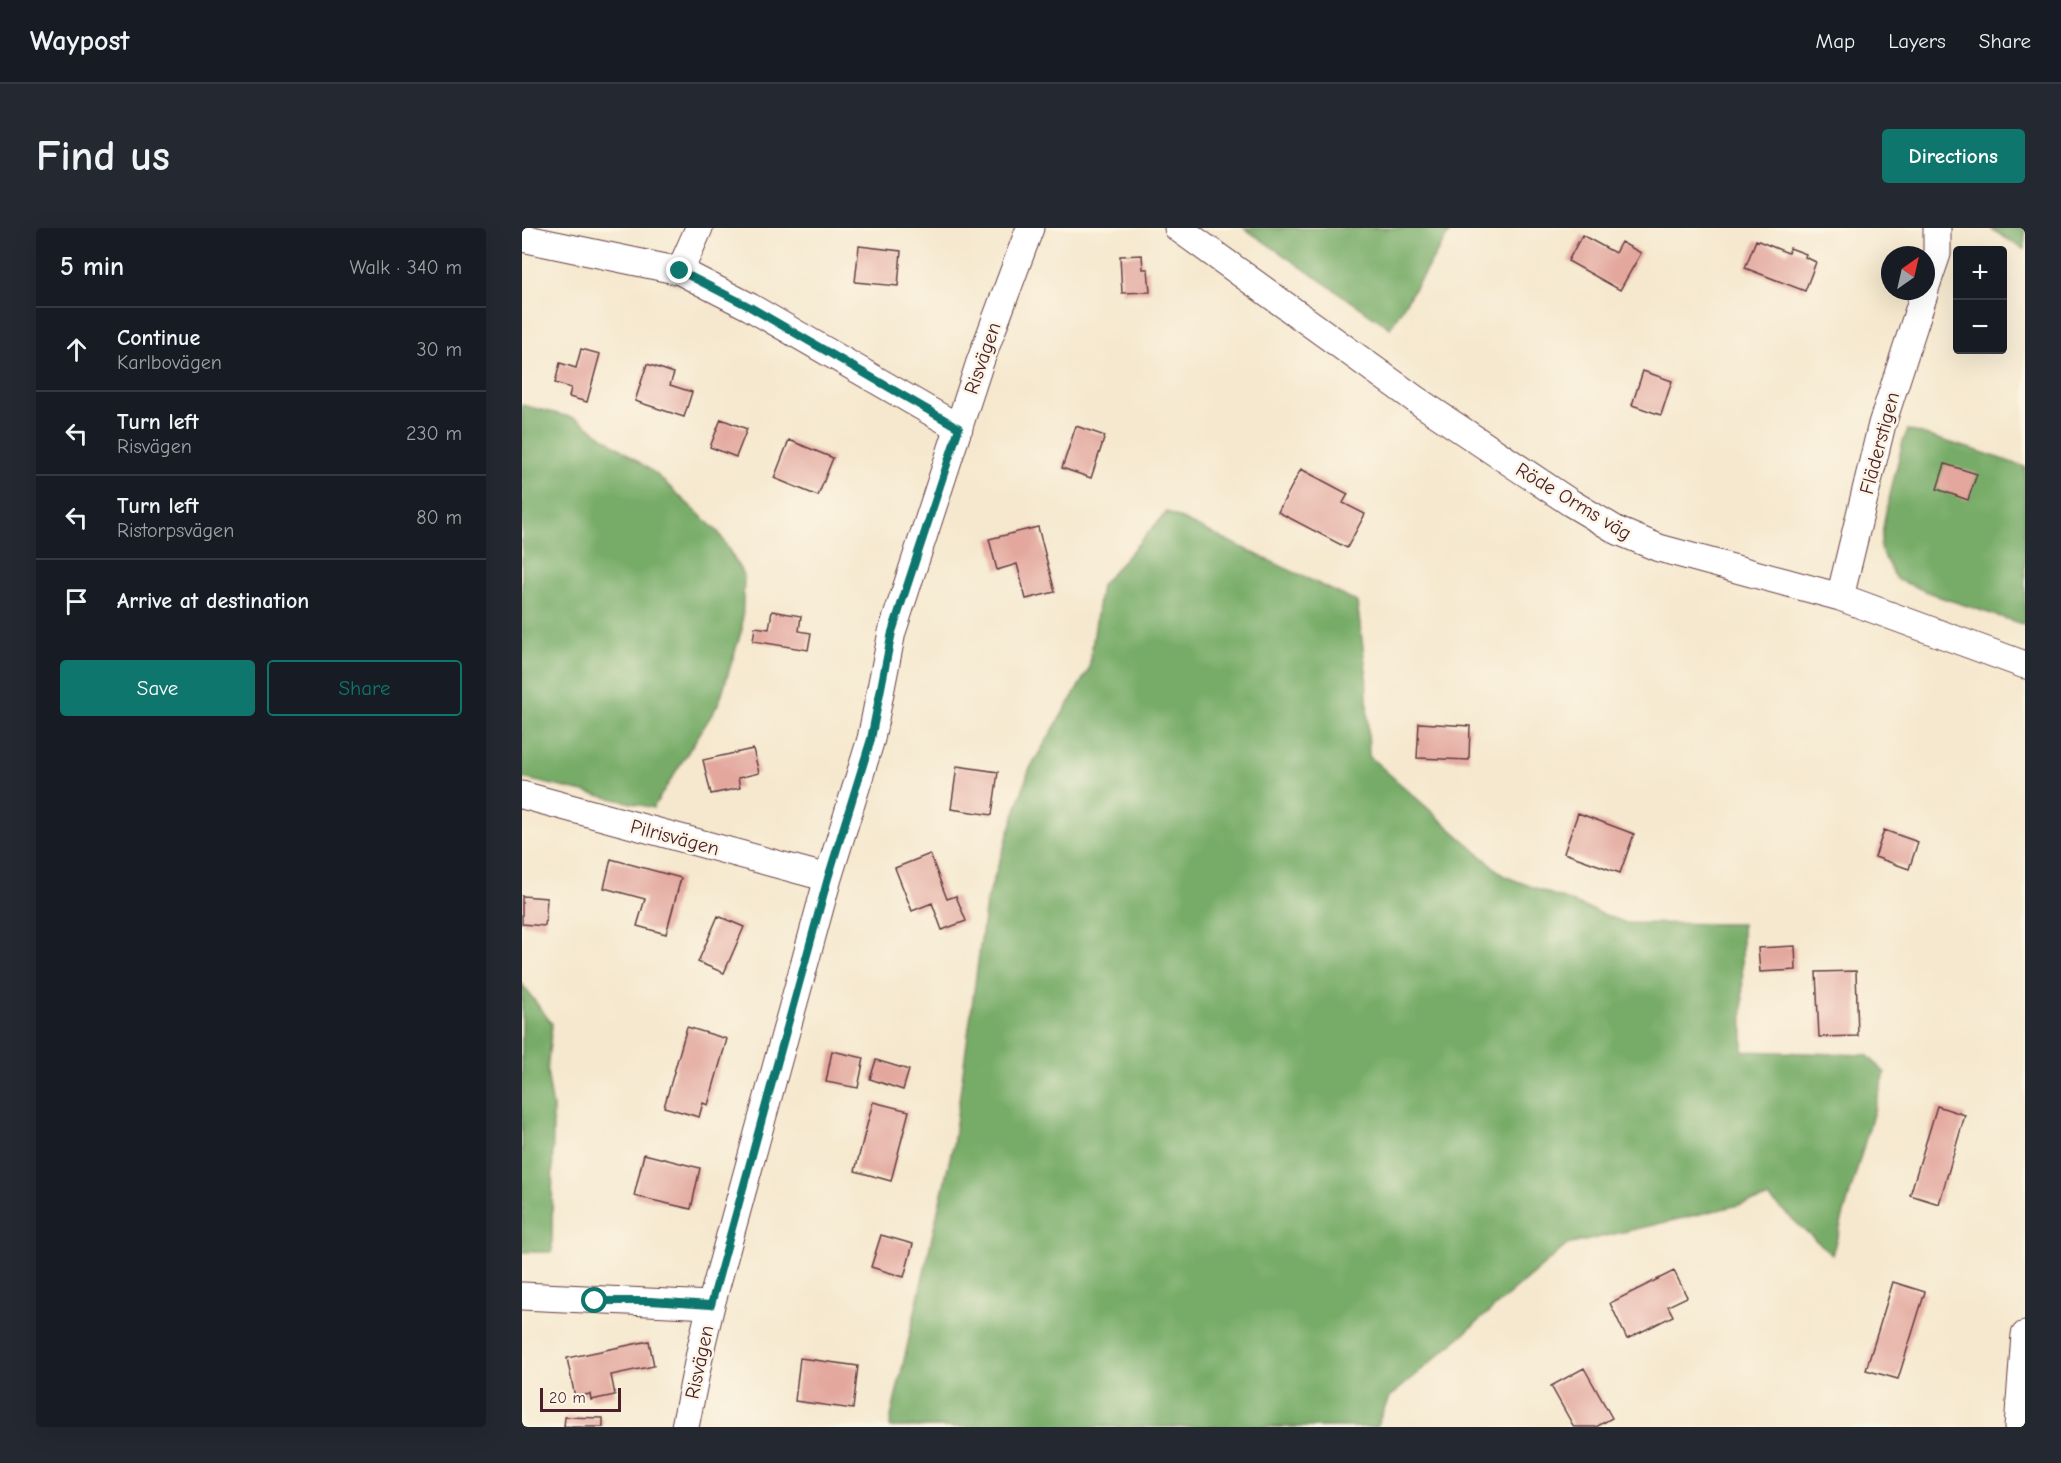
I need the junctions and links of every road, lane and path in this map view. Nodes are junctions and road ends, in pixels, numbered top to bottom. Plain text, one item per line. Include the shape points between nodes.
1 (699, 228) edge
2 (1030, 228) edge
3 (1178, 228) edge
4 (1937, 228) edge
5 (522, 238) edge
6 (1935, 260) edge
7 (680, 271) junction
8 (1921, 300) edge
9 (959, 428) junction
10 (1840, 597) junction
11 (2025, 665) edge
12 (522, 795) edge
13 (828, 878) junction
14 (522, 1296) edge
15 (711, 1305) junction
16 (2025, 1335) edge
17 (685, 1427) edge
18 (2018, 1427) edge

1 - 7 street
2 - 9 street, Risvägen
3 - 10 street, Röde Orms väg via 1415,399 1618,531 1659,548
4 - 6 street
5 - 7 street
7 - 9 street
8 - 10 street, Fläderstigen via 1882,424
9 - 13 street, Risvägen via 892,632 871,739
10 - 11 street, Röde Orms väg
12 - 13 street, Pilrisvägen
13 - 15 street, Risvägen
14 - 15 street
15 - 17 street, Risvägen
16 - 18 street

